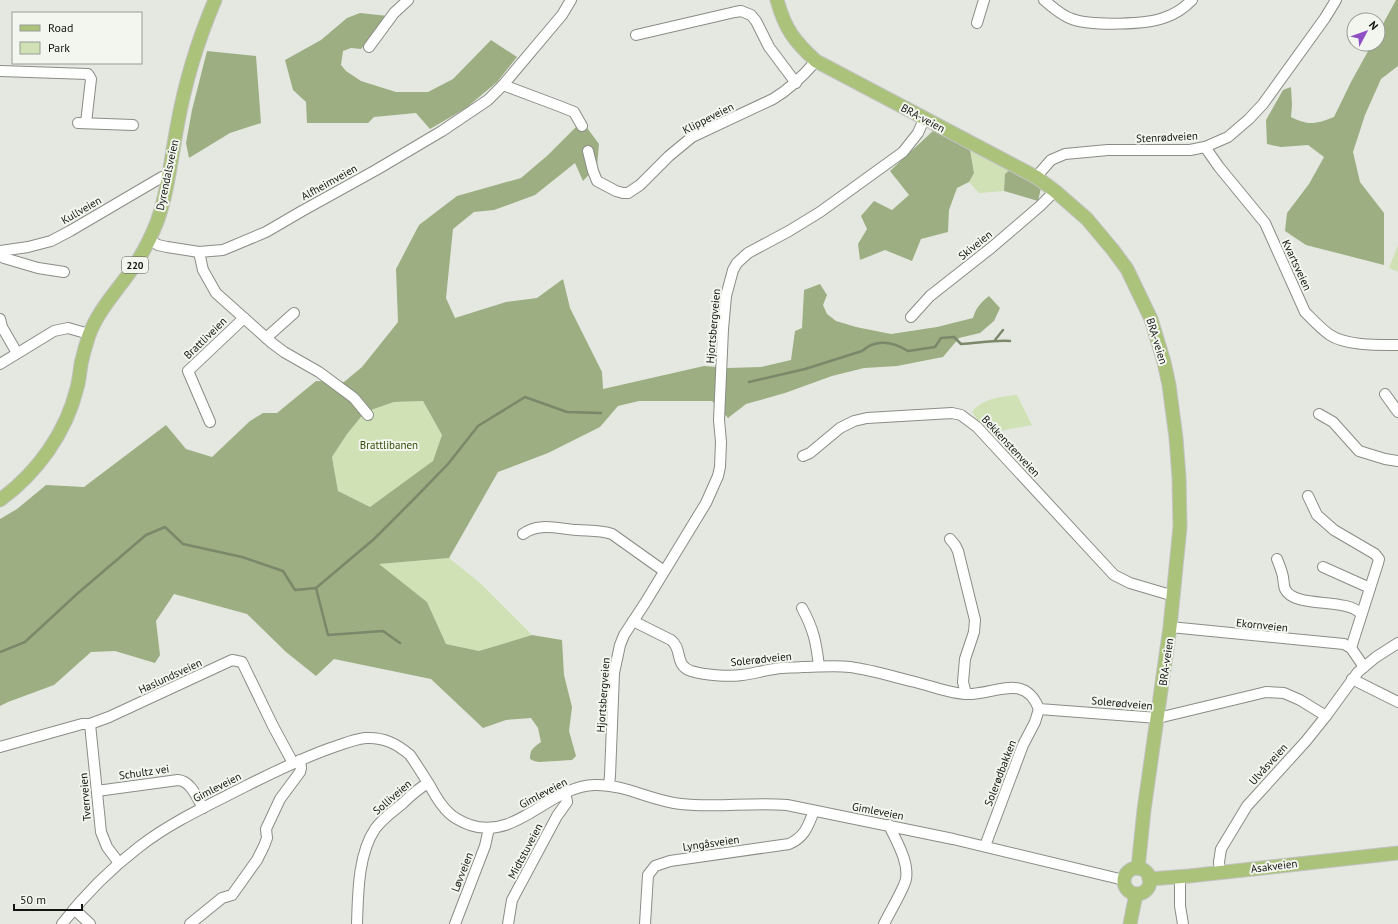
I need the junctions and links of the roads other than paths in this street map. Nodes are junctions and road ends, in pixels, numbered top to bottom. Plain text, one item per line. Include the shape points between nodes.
1 (215, 0) edge
2 (408, 0) edge
3 (571, 0) edge
4 (777, 0) edge
5 (984, 0) edge
6 (1044, 0) edge
7 (1192, 0) edge
8 (1336, 0) edge
9 (977, 23) dead end
10 (636, 36) dead end
11 (368, 47) dead end
12 (816, 61) junction
13 (0, 71) edge
14 (796, 83) junction
15 (503, 85) junction
16 (924, 118) junction
17 (133, 125) dead end
18 (582, 126) dead end
19 (1205, 147) junction
20 (588, 151) dead end
21 (169, 178) junction
22 (1036, 178) junction
23 (1055, 190) junction
24 (150, 240) junction
25 (0, 251) edge
26 (199, 252) junction
27 (0, 256) edge
28 (64, 272) dead end
29 (294, 313) dead end
30 (911, 317) dead end
31 (244, 318) junction
32 (0, 319) edge
33 (89, 334) junction
34 (266, 338) junction
35 (1398, 345) edge
36 (17, 353) junction
37 (0, 364) edge
38 (1385, 394) dead end
39 (1398, 412) edge
40 (1319, 414) dead end
41 (368, 415) dead end
42 (210, 422) dead end
43 (803, 456) dead end
44 (1398, 461) edge
45 (1308, 496) dead end
46 (0, 500) edge
47 (523, 534) dead end
48 (950, 539) dead end
49 (1277, 559) dead end
50 (1323, 567) dead end
51 (664, 571) junction
52 (1370, 588) junction
53 (1174, 596) junction
54 (802, 608) dead end
55 (1361, 614) junction
56 (633, 621) junction
57 (1170, 627) junction
58 (1398, 643) edge
59 (1351, 648) junction
60 (819, 666) junction
61 (1364, 667) junction
62 (1352, 679) junction
63 (966, 694) junction
64 (1398, 702) edge
65 (1039, 709) junction
66 (1326, 716) junction
67 (1158, 718) junction
68 (90, 724) junction
69 (0, 747) edge
70 (296, 761) junction
71 (428, 783) junction
72 (609, 785) junction
73 (97, 791) junction
74 (565, 792) junction
75 (202, 808) junction
76 (814, 811) junction
77 (890, 825) junction
78 (489, 828) junction
79 (985, 846) junction
80 (1398, 853) edge
81 (119, 863) junction
82 (1138, 868) junction
83 (1220, 872) junction
84 (1180, 877) junction
85 (1149, 879) junction
86 (1124, 880) junction
87 (1136, 894) junction
88 (74, 909) junction
89 (62, 924) edge
90 (90, 924) edge
91 (190, 924) edge
92 (357, 924) edge
93 (455, 924) edge
94 (508, 924) edge
95 (645, 924) edge
96 (884, 924) edge
97 (1130, 924) edge
98 (1183, 924) edge

1 - 21 main road, Dyrendalsveien / 220 via 187,79
2 - 11 street via 394,13
3 - 15 street, Alfheimveien via 562,15
4 - 12 main road, BRA-veien via 786,27
5 - 9 street
6 - 7 street via 1070,19 1093,23 1117,23 1166,18
8 - 19 street, Stenrødveien via 1263,104 1228,137
10 - 14 street via 735,12 746,12 756,21 769,46
12 - 14 street, Klippeveien
12 - 16 main road, BRA-veien
13 - 17 street via 88,74 91,79 82,123
14 - 20 street, Klippeveien via 773,99 692,137 628,193 616,191 597,181
15 - 18 street via 574,112
15 - 26 street, Alfheimveien via 475,110 405,154 266,232 223,250
16 - 22 main road, BRA-veien
16 - 51 street, Hjortsbergveien via 918,133 903,152 820,212 748,253 733,270 726,296 723,329 718,476 706,503
19 - 22 street, Stenrødveien via 1190,150 1108,150 1065,154 1050,160
19 - 35 street, Kvartsveien via 1265,223 1306,312 1314,322 1329,335 1341,340
21 - 24 main road, Dyrendalsveien / 220
21 - 25 street, Kullveien via 162,177 51,241
22 - 23 main road, BRA-veien
23 - 30 street, Skiveien via 991,248 930,296
23 - 53 main road, BRA-veien via 1101,234 1127,269 1158,339 1169,385 1179,477 1180,534
24 - 26 street, Alfheimveien via 158,245
24 - 33 main road, Dyrendalsveien / 220 via 130,272 101,309
26 - 31 street, Brattliveien via 203,270 216,293
27 - 28 street via 38,268
29 - 34 street
31 - 34 street, Brattliveien
31 - 42 street, Brattliveien via 188,371
32 - 36 street
33 - 36 street via 68,328 54,331
33 - 46 main road, Dyrendalsveien / 220 via 69,416 47,454 16,488
34 - 41 street, Brattliveien via 354,398
36 - 37 street
38 - 39 street
40 - 44 street via 1333,422 1359,450
43 - 53 street, Bekkenstenveien via 840,428 854,421 938,413 961,415 977,427 1114,575 1130,583
45 - 52 street via 1317,515 1334,530 1376,554 1379,559
47 - 51 street via 528,530 545,527 602,531 612,534
48 - 63 street via 958,551 975,620 974,632 965,659 963,682
49 - 55 street via 1284,588 1290,595 1300,599 1354,607
50 - 52 street
51 - 56 street, Hjortsbergveien
52 - 55 street
53 - 57 main road, BRA-veien
54 - 60 street via 816,640
55 - 59 street
56 - 60 street, Solerødveien via 675,643 680,662 691,671 740,676 774,669
56 - 72 street, Hjortsbergveien via 620,645 614,673
57 - 59 street, Ekornveien via 1344,644
57 - 67 main road, BRA-veien
58 - 61 street, Ulvåsveien
59 - 61 street
60 - 63 street, Solerødveien via 851,667
61 - 62 street, Ulvåsveien
62 - 64 street
62 - 66 street, Ulvåsveien
63 - 65 street, Solerødveien via 1006,687 1017,688 1032,696
65 - 67 street, Solerødveien
65 - 79 street, Solerødbakken
66 - 67 street, Solerødveien via 1284,693 1266,692
66 - 83 street, Ulvåsveien via 1242,813 1221,849
67 - 82 main road, BRA-veien
68 - 69 street, Haslundsveien
68 - 70 street, Haslundsveien via 237,660 242,662 273,726
68 - 73 street, Tverrveien
70 - 71 street, Gimleveien via 343,743 365,738 383,739 410,755
70 - 75 street, Gimleveien
70 - 91 street via 301,768 300,772 280,799 266,829 267,838 256,860 232,895 222,898
71 - 78 street, Gimleveien via 449,814 462,822
71 - 92 street, Solliveien via 374,830 360,868
72 - 74 street, Gimleveien via 587,786
72 - 76 street, Gimleveien via 681,804 773,804
73 - 75 street, Schultz vei via 183,780 188,783
73 - 81 street, Tverrveien via 101,832
74 - 78 street, Gimleveien via 509,825
74 - 94 street, Midtstuveien via 567,802 512,900
75 - 81 street, Gimleveien via 162,831
76 - 77 street, Gimleveien
76 - 95 street, Lyngåsveien via 802,837 789,844 670,861 655,866 648,875
77 - 79 street, Gimleveien
77 - 96 street via 903,856 906,879
78 - 93 street, Løvveien via 485,846
79 - 86 street, Gimleveien
80 - 83 main road, Asakveien
81 - 88 street, Gimleveien via 90,889
82 - 85 main road via 1146,872
82 - 86 main road via 1129,871
83 - 84 main road, Asakveien
84 - 85 main road, Asakveien
84 - 98 street
85 - 87 main road via 1144,891
86 - 87 main road via 1127,889
87 - 97 main road
88 - 89 street, Gimleveien
88 - 90 street

